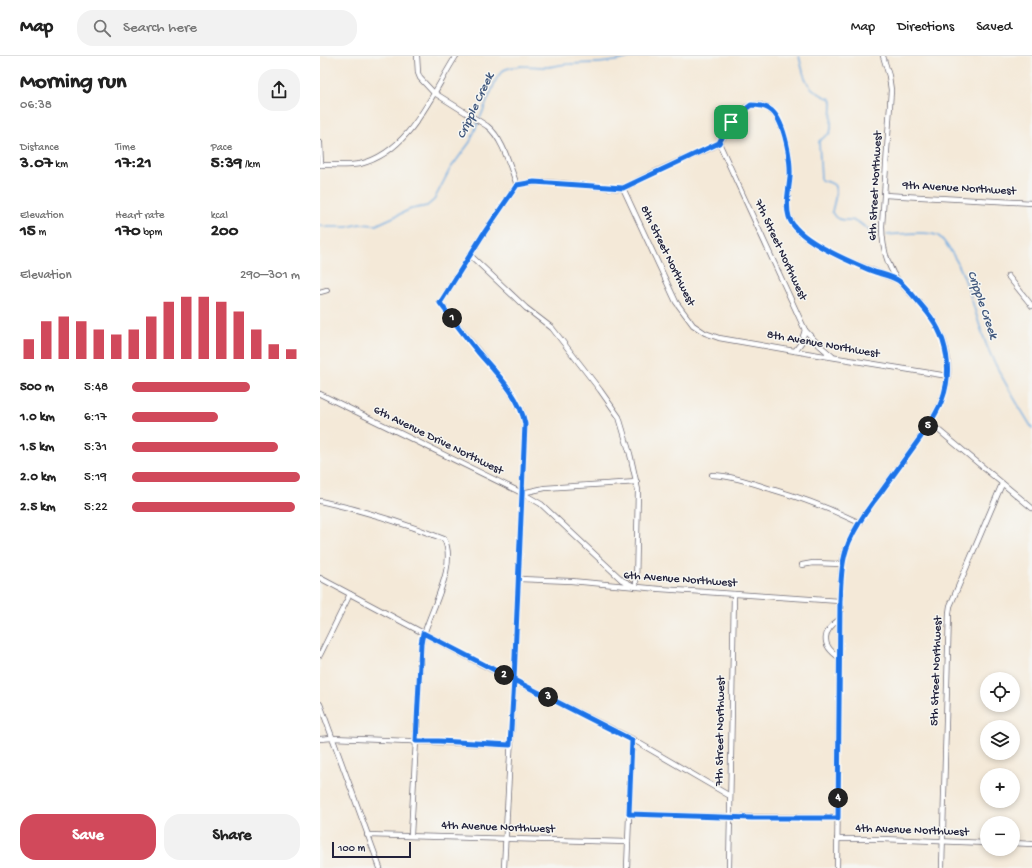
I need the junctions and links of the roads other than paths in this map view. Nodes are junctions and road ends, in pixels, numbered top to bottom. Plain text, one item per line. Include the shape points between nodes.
1 (418, 56) edge
2 (456, 56) edge
3 (883, 56) edge
4 (434, 93) junction
5 (320, 143) edge
6 (719, 143) junction
7 (321, 165) edge
8 (517, 185) junction
9 (623, 188) junction
10 (884, 195) junction
11 (1032, 203) edge
12 (470, 255) junction
13 (1008, 276) dead end
14 (898, 280) junction
15 (326, 290) dead end
16 (320, 292) edge
17 (1032, 306) edge
18 (697, 328) joint
19 (805, 330) junction
20 (795, 351) junction
21 (833, 357) junction
22 (948, 376) junction
23 (320, 394) edge
24 (930, 423) junction
25 (712, 475) dead end
26 (638, 482) junction
27 (1002, 484) junction
28 (522, 493) junction
29 (320, 501) edge
30 (1032, 508) edge
31 (860, 523) junction
32 (842, 564) junction
33 (802, 565) dead end
34 (320, 578) edge
35 (518, 579) junction
36 (636, 587) junction
37 (350, 594) junction
38 (734, 594) junction
39 (840, 601) junction
40 (840, 619) junction
41 (423, 633) junction
42 (320, 655) edge
43 (840, 658) junction
44 (514, 680) junction
45 (320, 704) edge
46 (332, 738) junction
47 (320, 739) edge
48 (632, 740) junction
49 (416, 741) junction
50 (510, 745) junction
51 (730, 796) junction
52 (629, 814) junction
53 (730, 817) junction
54 (838, 818) junction
55 (367, 835) junction
56 (411, 835) junction
57 (506, 839) junction
58 (837, 839) junction
59 (628, 842) junction
60 (943, 842) junction
61 (980, 842) edge
62 (1020, 843) edge
63 (1032, 844) edge
64 (380, 868) edge
65 (504, 868) edge
66 (627, 868) edge
67 (729, 868) edge
68 (837, 868) edge
69 (942, 868) edge

1 - 4 street via 417,69 420,78
2 - 4 street
3 - 10 street, 6th Street Northwest via 891,90
4 - 7 street via 409,131 387,152 361,163
4 - 8 street via 494,132
5 - 7 street
6 - 9 street
6 - 14 street via 731,122 751,105 770,110 779,120 786,144 790,164 787,209 789,218 799,232 827,250
6 - 19 street, 7th Street Northwest
8 - 9 street via 534,182
8 - 12 street
9 - 18 street, 8th Street Northwest via 672,296
10 - 11 street, 9th Avenue Northwest
10 - 14 street, 6th Street Northwest via 884,247 888,263
12 - 26 street via 526,308 552,328 604,395 621,421
12 - 28 street via 440,303 508,388 521,409 525,424
13 - 17 street
14 - 22 street, 6th Street Northwest via 925,309 938,328 946,350
15 - 16 street
18 - 20 street, 8th Avenue Northwest via 719,338
19 - 20 street
19 - 21 street, 7th Street Northwest
20 - 21 street, 8th Avenue Northwest
21 - 22 street, 8th Avenue Northwest
22 - 24 street, 6th Street Northwest via 942,400
23 - 28 street, 6th Avenue Drive Northwest
24 - 27 street
24 - 31 street, 6th Street Northwest
25 - 31 street via 736,478 805,499
26 - 28 street via 545,488
26 - 36 street
27 - 30 street
27 - 60 street, 5th Street Northwest via 948,613
28 - 35 street
28 - 36 street, 6th Avenue Drive Northwest via 541,504 622,580
29 - 41 street via 444,539 448,551 445,576
31 - 32 street, 6th Street Northwest via 849,541
32 - 33 street
32 - 39 street, 6th Street Northwest
34 - 37 street
35 - 36 street, 6th Avenue Northwest
35 - 44 street
36 - 38 street, 6th Avenue Northwest
37 - 41 street
37 - 42 street
38 - 39 street, 6th Avenue Northwest
38 - 51 street, 7th Street Northwest
39 - 40 street, 6th Street Northwest
40 - 43 street, 6th Street Northwest
40 - 43 street via 831,625 826,635 826,644
41 - 44 street
41 - 49 street
43 - 54 street, 6th Street Northwest
44 - 48 street
44 - 50 street
45 - 46 street
46 - 47 street
46 - 49 street
46 - 55 street
48 - 51 street
48 - 52 street
49 - 50 street
49 - 56 street
50 - 57 street
51 - 53 street, 7th Street Northwest
52 - 53 street
52 - 59 street
53 - 54 street
53 - 67 street, 7th Street Northwest
54 - 58 street, 6th Street Northwest
55 - 56 street, 4th Avenue Northwest
55 - 64 street
56 - 57 street, 4th Avenue Northwest
57 - 59 street, 4th Avenue Northwest
57 - 65 street
58 - 60 street, 4th Avenue Northwest
58 - 68 street, 6th Street Northwest
59 - 66 street
60 - 61 street, 4th Avenue Northwest
60 - 69 street, 5th Street Northwest
62 - 63 street

